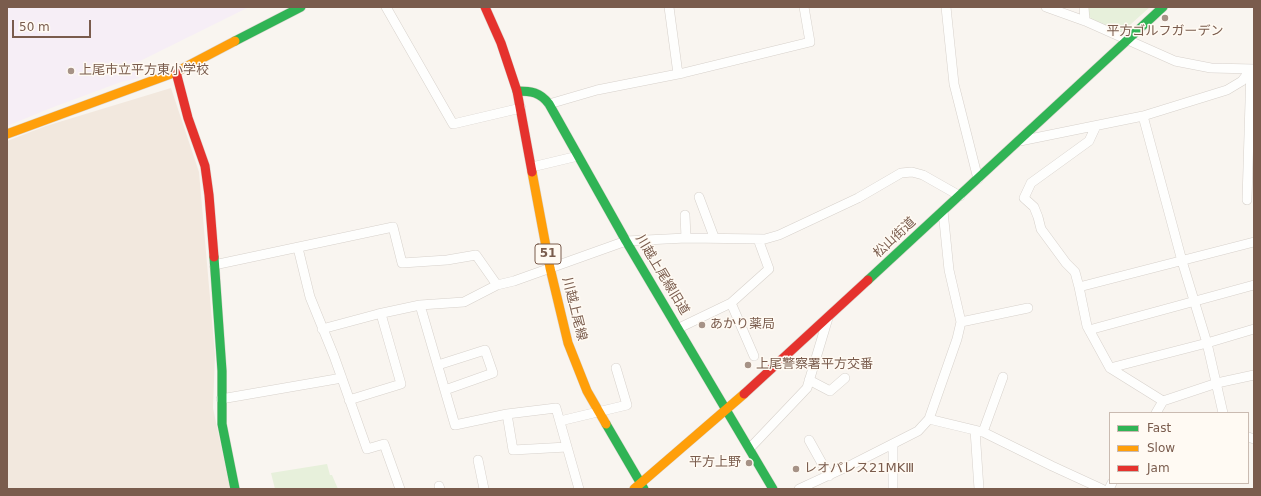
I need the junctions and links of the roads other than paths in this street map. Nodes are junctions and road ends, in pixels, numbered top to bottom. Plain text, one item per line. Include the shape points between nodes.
1 (301, 7) edge
2 (386, 7) edge
3 (485, 7) edge
4 (669, 7) edge
5 (804, 7) edge
6 (946, 7) edge
7 (1046, 7) edge
8 (1084, 7) edge
9 (1163, 7) edge
10 (1085, 21) junction
11 (1128, 40) junction
12 (1253, 69) edge
13 (176, 72) junction
14 (678, 74) junction
15 (517, 91) junction
16 (549, 104) junction
17 (521, 108) junction
18 (1143, 116) junction
19 (1096, 126) junction
20 (7, 134) edge
21 (1020, 140) junction
22 (578, 156) junction
23 (532, 168) junction
24 (978, 179) junction
25 (960, 196) junction
26 (699, 197) dead end
27 (1247, 200) dead end
28 (943, 211) junction
29 (685, 215) dead end
30 (686, 238) junction
31 (714, 238) junction
32 (758, 239) junction
33 (626, 241) junction
34 (1254, 242) edge
35 (298, 248) junction
36 (1182, 262) junction
37 (214, 265) junction
38 (550, 268) junction
39 (497, 285) junction
40 (1254, 285) edge
41 (1079, 287) junction
42 (1193, 302) junction
43 (731, 303) junction
44 (420, 305) junction
45 (1028, 308) dead end
46 (381, 314) junction
47 (828, 318) junction
48 (961, 322) junction
49 (679, 328) junction
50 (322, 329) junction
51 (1254, 329) edge
52 (1089, 330) junction
53 (1207, 343) junction
54 (754, 356) dead end
55 (438, 365) junction
56 (616, 368) dead end
57 (1110, 368) junction
58 (1254, 375) edge
59 (1003, 377) dead end
60 (342, 378) junction
61 (845, 378) dead end
62 (809, 380) junction
63 (1217, 384) junction
64 (445, 390) junction
65 (222, 398) junction
66 (349, 400) junction
67 (1163, 401) junction
68 (727, 410) junction
69 (598, 411) junction
70 (1157, 412) edge
71 (1223, 412) edge
72 (507, 414) junction
73 (929, 419) junction
74 (560, 421) junction
75 (979, 431) junction
76 (808, 440) dead end
77 (892, 444) junction
78 (567, 447) junction
79 (750, 448) junction
80 (478, 460) dead end
81 (829, 476) junction
82 (639, 487) edge
83 (235, 489) edge
84 (400, 489) edge
85 (484, 489) edge
86 (579, 489) edge
87 (773, 489) edge
88 (799, 489) edge
89 (893, 489) edge
90 (979, 489) edge
91 (1102, 489) edge

1 - 13 street
2 - 17 street via 453,124
3 - 15 street, 川越上尾線 / 51 via 501,43
4 - 14 street
5 - 14 street via 810,42
6 - 24 street via 954,84
7 - 10 street
8 - 10 street
9 - 11 street, 松山街道
10 - 11 street
11 - 12 street via 1175,61 1211,68
11 - 21 street, 松山街道
12 - 18 street via 1242,81 1227,90
12 - 27 street
13 - 20 street
13 - 37 street via 188,118 205,166
14 - 16 street via 597,90
15 - 16 street, 川越上尾線旧道 via 540,94
15 - 17 street, 川越上尾線 / 51
16 - 22 street, 川越上尾線旧道
17 - 23 street, 川越上尾線 / 51
18 - 19 street
18 - 36 street
19 - 21 street
19 - 41 street via 1089,141 1031,183 1024,198 1034,207 1041,229 1075,272
21 - 24 street, 松山街道
22 - 23 street
22 - 33 street, 川越上尾線旧道
23 - 38 street, 川越上尾線 / 51
24 - 25 street, 松山街道
25 - 28 street, 松山街道
25 - 32 street via 923,175 901,173 858,198 779,235
26 - 31 street
28 - 47 street, 松山街道
28 - 48 street via 949,270
29 - 30 street
30 - 31 street
30 - 33 street
31 - 32 street
32 - 43 street via 769,268
33 - 38 street
33 - 49 street, 川越上尾線旧道
34 - 36 street
35 - 37 street
35 - 39 street via 393,227 402,263 476,255
35 - 50 street via 310,297
36 - 41 street
36 - 42 street
37 - 65 street
38 - 39 street
38 - 69 street, 川越上尾線 / 51 via 568,343
39 - 44 street via 464,302
40 - 42 street
41 - 52 street
42 - 52 street
42 - 53 street
43 - 49 street
43 - 54 street
44 - 46 street
44 - 55 street
45 - 48 street
46 - 50 street
46 - 66 street via 401,384
47 - 62 street
47 - 68 street, 松山街道
48 - 73 street
49 - 68 street, 川越上尾線旧道
50 - 60 street
51 - 53 street
52 - 57 street
53 - 57 street
53 - 63 street
55 - 64 street
55 - 64 street via 485,350 493,373
56 - 69 street via 628,405
57 - 67 street
58 - 63 street
59 - 75 street
60 - 65 street
60 - 66 street
61 - 62 street via 830,391
62 - 79 street via 807,388
63 - 67 street
63 - 71 street
64 - 72 street via 455,425
65 - 83 street via 222,424
66 - 84 street via 367,449 384,444
67 - 70 street
68 - 79 street, 川越上尾線旧道
68 - 82 street, 松山街道
69 - 74 street
69 - 82 street, 川越上尾線 / 51
72 - 74 street via 556,408
72 - 78 street via 513,450
73 - 75 street
73 - 77 street via 918,431
74 - 78 street
75 - 90 street
75 - 91 street
76 - 81 street
77 - 81 street
77 - 89 street
78 - 86 street
79 - 87 street, 川越上尾線旧道
80 - 85 street
81 - 88 street

